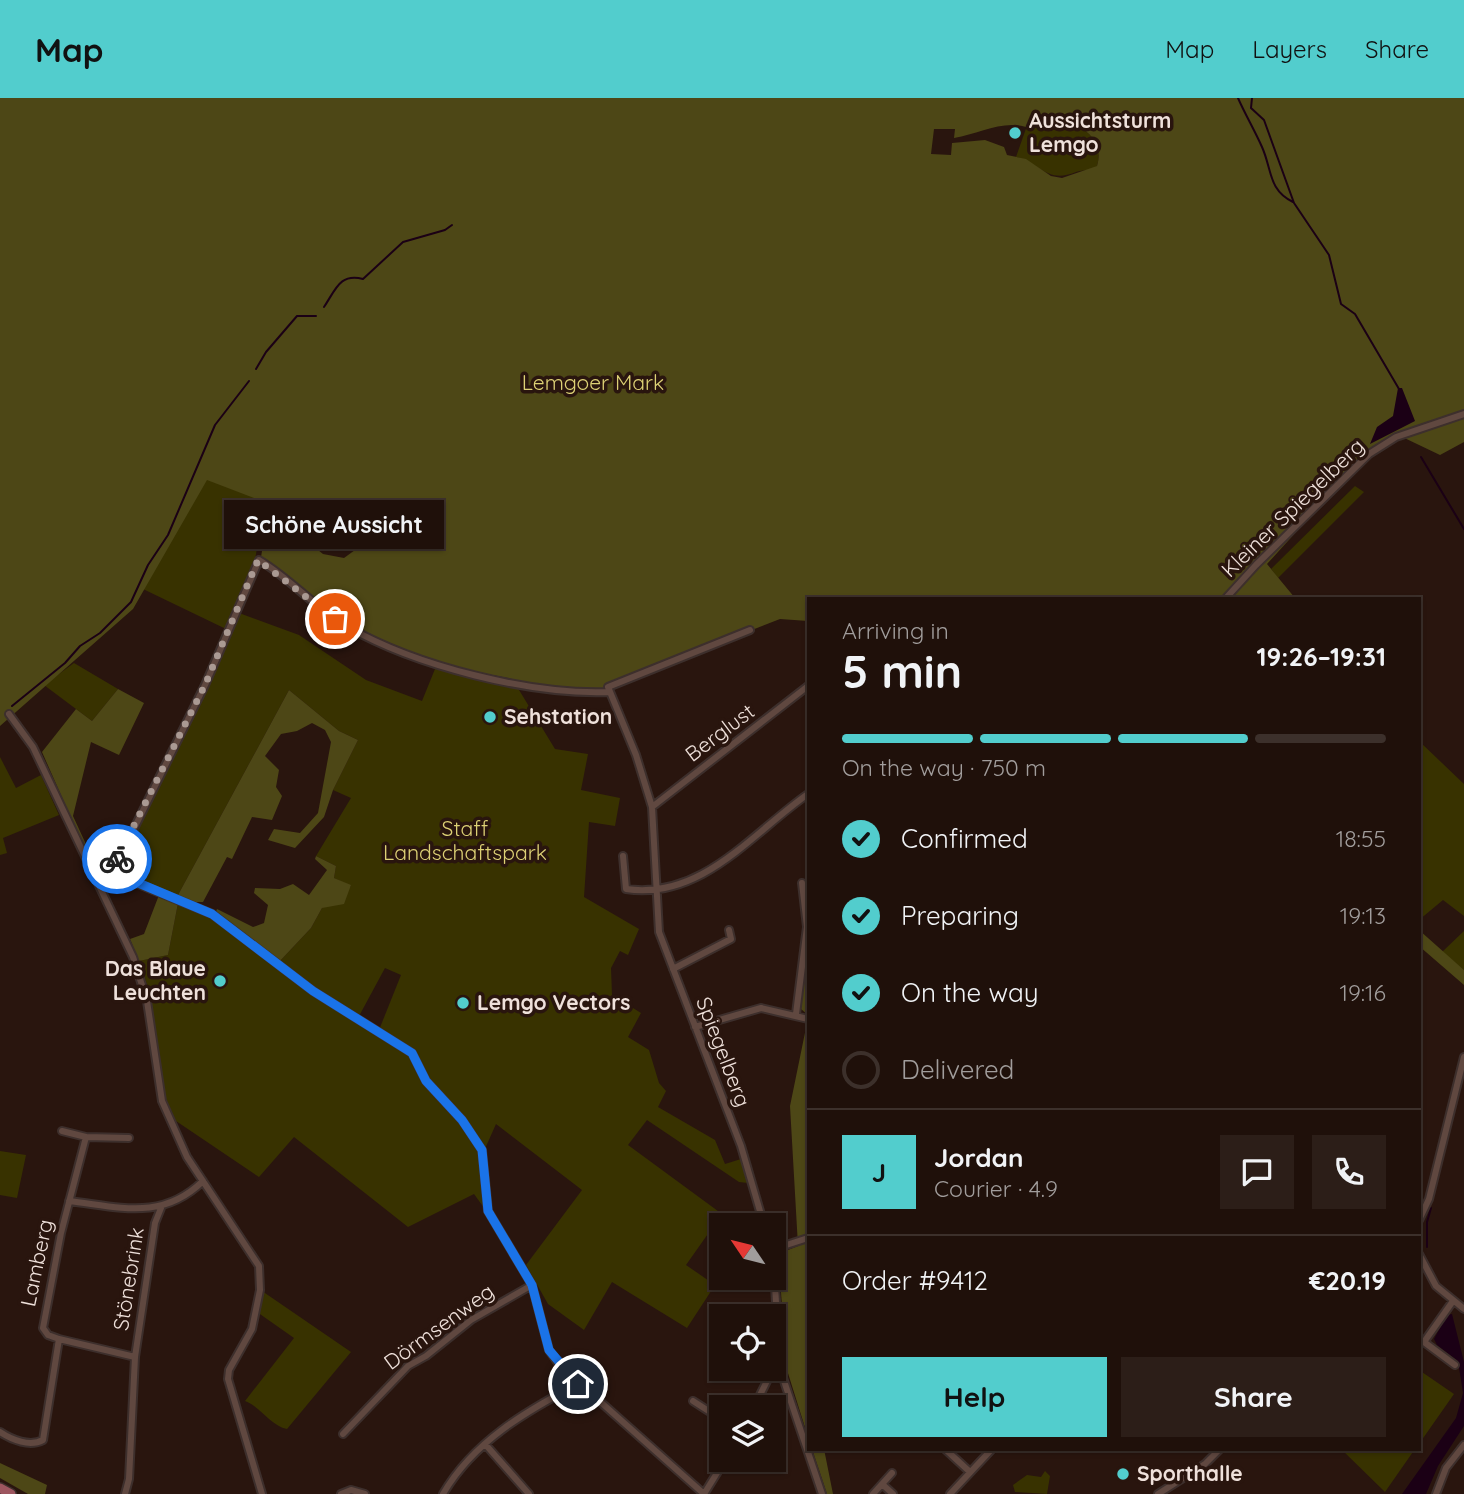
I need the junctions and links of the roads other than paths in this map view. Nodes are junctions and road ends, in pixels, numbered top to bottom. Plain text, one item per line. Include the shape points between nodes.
1 (1464, 414) edge
2 (1227, 597) edge
3 (750, 630) dead end
4 (807, 688) edge
5 (609, 690) junction
6 (9, 714) dead end
7 (807, 795) edge
8 (652, 807) junction
9 (623, 856) dead end
10 (110, 877) junction
11 (802, 883) dead end
12 (100, 884) junction
13 (657, 890) junction
14 (729, 930) dead end
15 (673, 969) junction
16 (796, 1014) junction
17 (807, 1019) edge
18 (695, 1027) junction
19 (1464, 1057) edge
20 (62, 1131) dead end
21 (86, 1138) junction
22 (129, 1138) dead end
23 (203, 1181) junction
24 (69, 1201) junction
25 (161, 1208) junction
26 (761, 1213) edge
27 (1421, 1216) edge
28 (807, 1238) edge
29 (786, 1245) edge
30 (1421, 1258) edge
31 (532, 1285) junction
32 (1453, 1301) junction
33 (1464, 1309) edge
34 (45, 1332) joint
35 (59, 1339) junction
36 (1422, 1340) edge
37 (135, 1357) junction
38 (1455, 1364) dead end
39 (783, 1381) edge
40 (578, 1384) junction
41 (693, 1401) dead end
42 (709, 1411) edge
43 (0, 1432) edge
44 (343, 1434) dead end
45 (485, 1444) junction
46 (1464, 1445) edge
47 (807, 1450) edge
48 (807, 1451) edge
49 (947, 1451) edge
50 (990, 1451) edge
51 (1218, 1451) edge
52 (718, 1472) edge
53 (970, 1472) junction
54 (892, 1473) dead end
55 (883, 1484) junction
56 (0, 1488) edge
57 (11, 1494) edge
58 (125, 1494) edge
59 (262, 1494) edge
60 (341, 1494) edge
61 (365, 1494) edge
62 (443, 1494) edge
63 (529, 1494) edge
64 (704, 1494) edge
65 (822, 1494) edge
66 (873, 1494) edge
67 (893, 1494) edge
68 (950, 1494) edge
69 (1158, 1494) edge
70 (1436, 1494) edge

1 - 2 street, Kleiner Spiegelberg via 1396,437 1369,454
3 - 5 street
4 - 8 street, Berglust
5 - 8 street, Spiegelberg
5 - 10 street via 542,687 442,668 349,628 258,560 218,657
6 - 12 street via 33,747
7 - 13 street via 721,863 694,880
8 - 13 street, Spiegelberg
9 - 13 street via 626,889
10 - 12 street
10 - 31 street via 136,882 212,914 321,997 412,1053 426,1081 482,1150 488,1211
11 - 16 street via 807,928
12 - 23 street via 147,1000 162,1101
13 - 15 street, Spiegelberg via 659,932
14 - 15 street via 731,939
15 - 18 street, Spiegelberg
16 - 17 street
16 - 18 street via 761,1008
18 - 26 street, Spiegelberg via 741,1146
19 - 27 street
20 - 21 street
21 - 22 street
21 - 24 street, Lamberg
23 - 25 street, Lamberg via 187,1197
23 - 59 street via 258,1266 260,1290 252,1329 228,1380
24 - 25 street, Lamberg
24 - 34 street, Lamberg via 43,1321
25 - 37 street, Stönebrink
28 - 29 street
30 - 32 street via 1431,1280
31 - 40 street via 549,1350
31 - 44 street, Dörmsenweg via 471,1320 408,1366
32 - 33 street
32 - 36 street
34 - 35 street, Stönebrink
35 - 37 street, Stönebrink
35 - 43 street via 43,1440 35,1444
36 - 38 street
37 - 58 street, Stönebrink
39 - 47 street
40 - 45 street via 516,1418
40 - 64 street
41 - 42 street
45 - 62 street
45 - 63 street
46 - 70 street via 1446,1468
48 - 65 street
49 - 53 street
50 - 53 street
51 - 69 street
52 - 64 street
53 - 68 street
54 - 55 street
55 - 66 street
55 - 67 street
56 - 57 main road
60 - 61 street via 351,1490

